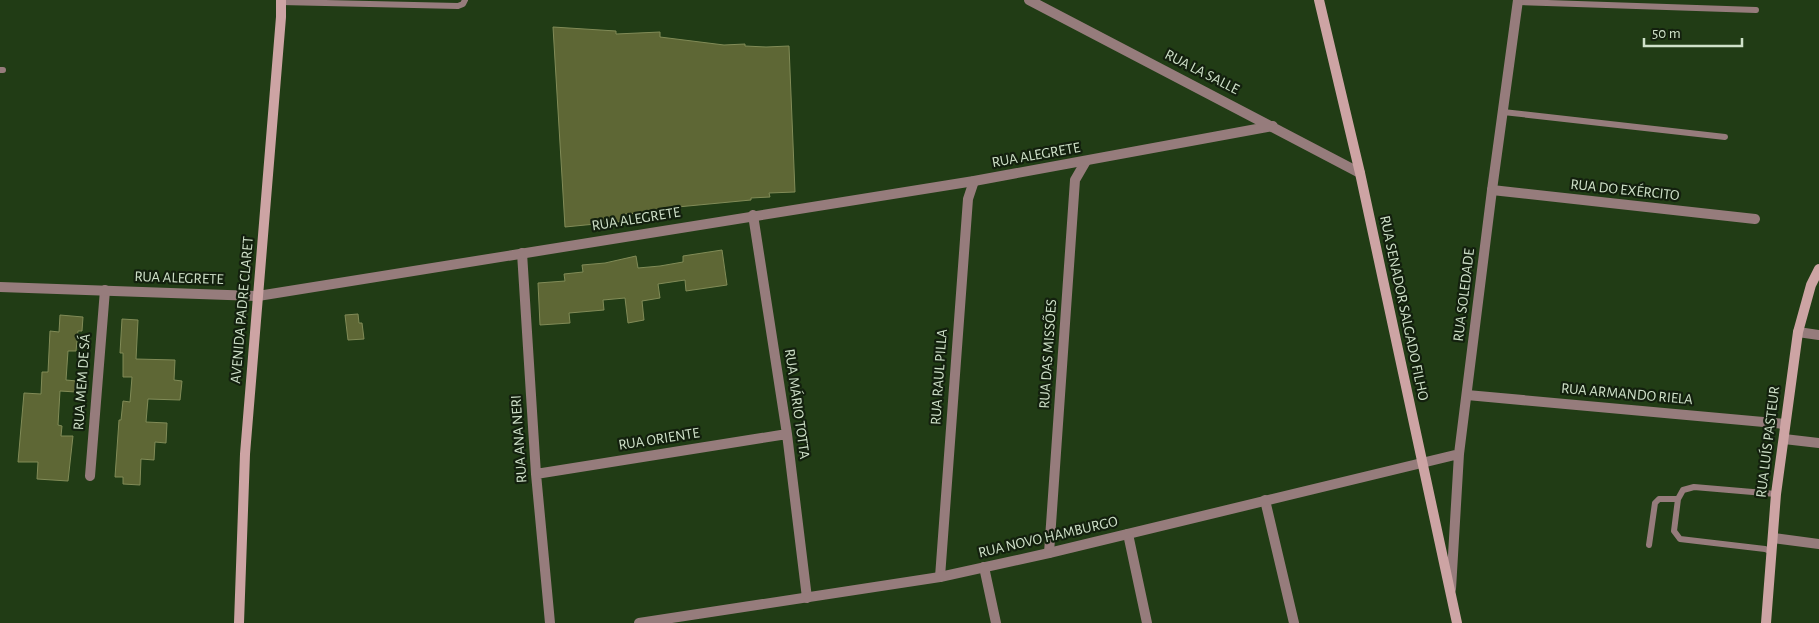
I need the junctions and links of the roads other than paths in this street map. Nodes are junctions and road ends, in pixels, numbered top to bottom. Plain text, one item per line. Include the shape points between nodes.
1 (465, 0) edge
2 (1029, 0) edge
3 (1319, 0) edge
4 (281, 1) edge
5 (1518, 1) edge
6 (1756, 10) dead end
7 (1503, 112) junction
8 (1273, 126) junction
9 (1725, 137) dead end
10 (1086, 161) junction
11 (1360, 173) junction
12 (974, 181) junction
13 (1492, 190) junction
14 (753, 215) junction
15 (1755, 219) dead end
16 (522, 253) junction
17 (1819, 269) edge
18 (0, 287) edge
19 (105, 290) junction
20 (258, 296) junction
21 (1798, 332) junction
22 (1819, 335) edge
23 (1467, 395) junction
24 (1785, 424) junction
25 (787, 434) junction
26 (1784, 439) junction
27 (1819, 443) edge
28 (1459, 454) junction
29 (1421, 463) junction
30 (536, 474) junction
31 (90, 476) dead end
32 (1776, 494) junction
33 (1678, 499) junction
34 (1265, 500) junction
35 (1128, 534) junction
36 (1772, 538) junction
37 (1819, 544) edge
38 (1649, 545) dead end
39 (1770, 551) junction
40 (1049, 553) junction
41 (984, 568) junction
42 (940, 577) junction
43 (1450, 595) junction
44 (807, 598) junction
45 (239, 623) edge
46 (550, 623) edge
47 (639, 623) edge
48 (996, 623) edge
49 (1147, 623) edge
50 (1294, 623) edge
51 (1457, 623) edge
52 (1766, 623) edge

1 - 4 lane via 458,6
2 - 8 street, RUA LA SALLE
3 - 11 main road, RUA SENADOR SALGADO FILHO
4 - 20 main road, AVENIDA PADRE CLARET
5 - 6 lane
5 - 7 street, RUA SOLEDADE
7 - 9 lane
7 - 13 street, RUA SOLEDADE
8 - 10 street, RUA ALEGRETE
8 - 11 street, RUA LA SALLE
10 - 12 street, RUA ALEGRETE
10 - 40 street, RUA DAS MISSÕES via 1075,180
11 - 29 main road, RUA SENADOR SALGADO FILHO
12 - 14 street, RUA ALEGRETE
12 - 42 street, RUA RAUL PILLA via 968,199
13 - 15 street, RUA DO EXÉRCITO
13 - 23 street, RUA SOLEDADE
14 - 16 street, RUA ALEGRETE
14 - 25 street, RUA MÁRIO TOTTA
16 - 20 street, RUA ALEGRETE
16 - 30 street, RUA ANA NERI
17 - 21 main road, RUA LUÍS PASTEUR via 1811,285
18 - 19 street, RUA ALEGRETE
19 - 20 street, RUA ALEGRETE
19 - 31 street, RUA MEM DE SÁ
20 - 45 main road, AVENIDA PADRE CLARET via 245,454
21 - 22 street
21 - 24 main road, RUA LUÍS PASTEUR
23 - 24 street, RUA ARMANDO RIELA
23 - 28 street, RUA SOLEDADE
24 - 26 main road, RUA LUÍS PASTEUR
25 - 30 street, RUA ORIENTE
25 - 44 street, RUA MÁRIO TOTTA
26 - 27 street
26 - 32 main road, RUA LUÍS PASTEUR
28 - 29 street, RUA NOVO HAMBURGO
28 - 43 street, RUA SOLEDADE
29 - 34 street, RUA NOVO HAMBURGO
29 - 43 main road, RUA SENADOR SALGADO FILHO
30 - 46 street, RUA ANA NERI
32 - 33 lane via 1694,487 1683,490
32 - 36 main road, RUA LUÍS PASTEUR
33 - 38 lane via 1659,499 1655,503
33 - 39 lane via 1674,531 1680,539
34 - 35 street, RUA NOVO HAMBURGO
34 - 50 street
35 - 40 street, RUA NOVO HAMBURGO
35 - 49 street
36 - 37 street
36 - 39 main road, RUA LUÍS PASTEUR
39 - 52 main road, RUA LUÍS PASTEUR
40 - 41 street, RUA NOVO HAMBURGO
41 - 42 street, RUA NOVO HAMBURGO
41 - 48 street
42 - 44 street, RUA NOVO HAMBURGO
43 - 51 main road, RUA SENADOR SALGADO FILHO
44 - 47 street, RUA NOVO HAMBURGO

